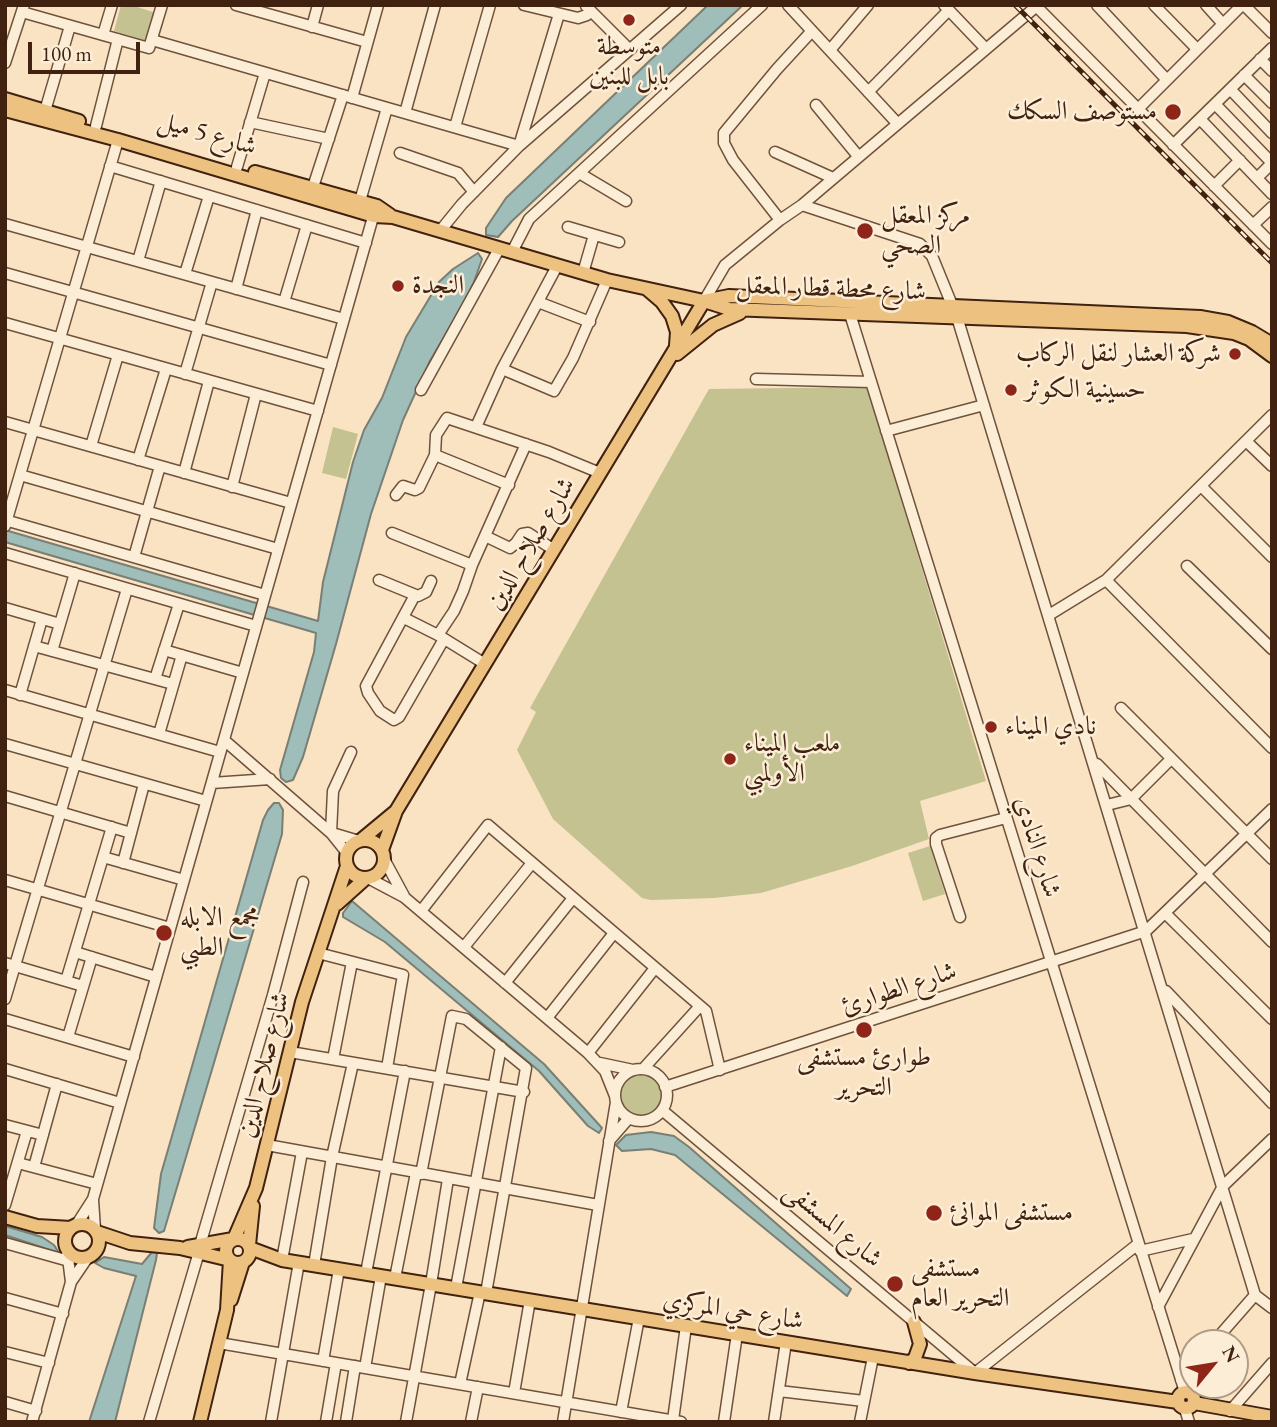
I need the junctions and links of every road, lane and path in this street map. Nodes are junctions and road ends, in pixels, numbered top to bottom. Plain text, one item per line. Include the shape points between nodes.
1 (112, 5) edge
2 (236, 5) edge
3 (318, 5) edge
4 (378, 5) edge
5 (435, 5) edge
6 (490, 5) edge
7 (524, 5) edge
8 (681, 5) edge
9 (762, 5) edge
10 (788, 5) edge
11 (868, 5) edge
12 (1097, 5) edge
13 (1154, 5) edge
14 (1206, 5) edge
15 (1243, 5) edge
16 (158, 6) edge
17 (1037, 6) edge
18 (23, 8) edge
19 (588, 8) edge
20 (946, 8) edge
21 (559, 14) junction
22 (1223, 24) junction
23 (70, 26) junction
24 (312, 27) junction
25 (811, 32) junction
26 (1272, 33) edge
27 (103, 35) junction
28 (118, 39) junction
29 (152, 40) junction
30 (367, 42) junction
31 (1272, 48) edge
32 (629, 49) junction
33 (986, 49) junction
34 (830, 50) junction
35 (1197, 50) junction
36 (1260, 59) junction
37 (5, 63) edge
38 (1272, 71) edge
39 (265, 73) junction
40 (1244, 75) junction
41 (1167, 80) junction
42 (1230, 89) junction
43 (868, 92) junction
44 (348, 97) junction
45 (5, 99) edge
46 (1272, 103) edge
47 (1215, 104) junction
48 (816, 105) dead end
49 (387, 108) junction
50 (1138, 109) junction
51 (5, 110) edge
52 (45, 111) junction
53 (405, 113) junction
54 (1199, 118) junction
55 (250, 122) junction
56 (897, 123) junction
57 (96, 126) junction
58 (455, 127) junction
59 (1272, 132) edge
60 (329, 139) junction
61 (118, 140) junction
62 (1173, 145) junction
63 (519, 146) junction
64 (775, 152) dead end
65 (400, 153) dead end
66 (858, 156) junction
67 (1240, 160) junction
68 (1272, 163) edge
69 (110, 166) junction
70 (237, 167) junction
71 (579, 173) junction
72 (833, 178) junction
73 (1257, 178) junction
74 (161, 181) junction
75 (1214, 186) junction
76 (313, 187) junction
77 (474, 192) junction
78 (1272, 194) edge
79 (209, 196) junction
80 (360, 201) junction
81 (626, 201) dead end
82 (802, 205) junction
83 (1272, 207) edge
84 (257, 210) junction
85 (375, 211) junction
86 (780, 220) junction
87 (5, 223) edge
88 (307, 225) junction
89 (1253, 225) junction
90 (568, 227) dead end
91 (440, 231) junction
92 (594, 234) junction
93 (619, 242) dead end
94 (366, 243) junction
95 (1272, 244) edge
96 (86, 247) junction
97 (505, 251) junction
98 (138, 261) junction
99 (557, 266) junction
100 (5, 273) edge
101 (583, 273) junction
102 (185, 274) junction
103 (607, 280) junction
104 (212, 282) junction
105 (236, 289) junction
106 (648, 289) junction
107 (73, 292) junction
108 (704, 301) junction
109 (284, 302) junction
110 (538, 302) junction
111 (751, 310) junction
112 (955, 311) junction
113 (850, 314) junction
114 (344, 320) junction
115 (590, 322) junction
116 (5, 323) edge
117 (199, 328) junction
118 (60, 339) junction
119 (1272, 344) edge
120 (675, 349) junction
121 (118, 355) junction
122 (1272, 356) edge
123 (666, 363) junction
124 (331, 365) junction
125 (166, 369) junction
126 (502, 369) junction
127 (186, 374) junction
128 (756, 379) dead end
129 (209, 381) junction
130 (871, 382) junction
131 (421, 390) dead end
132 (256, 394) junction
133 (984, 405) junction
134 (318, 411) junction
135 (1272, 415) edge
136 (5, 422) edge
137 (476, 427) junction
138 (33, 430) junction
139 (886, 432) junction
140 (1246, 441) junction
141 (526, 444) junction
142 (91, 446) junction
143 (435, 455) junction
144 (138, 460) junction
145 (160, 466) junction
146 (1272, 466) edge
147 (184, 473) junction
148 (600, 473) junction
149 (20, 475) junction
150 (509, 485) junction
151 (232, 486) junction
152 (1201, 486) junction
153 (396, 495) dead end
154 (292, 503) junction
155 (147, 512) junction
156 (6, 522) edge
157 (392, 533) dead end
158 (485, 536) junction
159 (278, 549) junction
160 (554, 550) junction
161 (5, 553) edge
162 (134, 557) junction
163 (1272, 557) edge
164 (472, 565) junction
165 (1186, 566) dead end
166 (75, 573) junction
167 (379, 580) dead end
168 (1106, 580) junction
169 (431, 581) dead end
170 (127, 589) junction
171 (265, 595) junction
172 (415, 595) junction
173 (179, 604) junction
174 (5, 608) edge
175 (1049, 615) junction
176 (404, 618) junction
177 (42, 619) junction
178 (60, 624) junction
179 (256, 626) junction
180 (441, 637) junction
181 (34, 646) junction
182 (1272, 649) edge
183 (164, 650) junction
184 (52, 651) junction
185 (182, 655) junction
186 (485, 664) junction
187 (104, 665) junction
188 (243, 673) junction
189 (155, 679) junction
190 (173, 684) junction
191 (5, 690) edge
192 (20, 695) junction
193 (1121, 708) dead end
194 (90, 715) junction
195 (159, 734) junction
196 (224, 740) junction
197 (5, 744) edge
198 (1272, 748) edge
199 (220, 752) junction
200 (351, 752) dead end
201 (1171, 759) junction
202 (1094, 762) junction
203 (75, 764) junction
204 (270, 779) junction
205 (212, 783) junction
206 (144, 784) junction
207 (5, 797) edge
208 (1130, 799) junction
209 (206, 802) junction
210 (1107, 805) junction
211 (1272, 809) edge
212 (396, 811) junction
213 (61, 813) junction
214 (1006, 818) junction
215 (112, 827) junction
216 (131, 833) junction
217 (331, 833) junction
218 (1247, 834) junction
219 (360, 840) junction
220 (383, 855) junction
221 (103, 857) junction
222 (347, 859) junction
223 (1272, 859) edge
224 (122, 863) junction
225 (532, 863) junction
226 (1205, 874) junction
227 (367, 878) junction
228 (5, 880) edge
229 (184, 880) junction
230 (303, 882) dead end
231 (38, 889) junction
232 (404, 897) junction
233 (573, 898) junction
234 (89, 904) junction
235 (421, 911) junction
236 (330, 913) junction
237 (1165, 913) junction
238 (960, 917) dead end
239 (170, 928) junction
240 (1146, 931) junction
241 (614, 933) junction
242 (1272, 942) edge
243 (464, 947) junction
244 (75, 952) junction
245 (318, 953) junction
246 (92, 957) junction
247 (352, 962) junction
248 (1051, 962) junction
249 (10, 964) edge
250 (655, 968) junction
251 (156, 977) junction
252 (66, 981) junction
253 (505, 983) junction
254 (83, 986) junction
255 (1163, 988) junction
256 (5, 999) edge
257 (700, 1006) junction
258 (547, 1018) junction
259 (5, 1019) edge
260 (1272, 1019) edge
261 (68, 1037) junction
262 (500, 1047) junction
263 (290, 1052) junction
264 (588, 1053) junction
265 (134, 1057) junction
266 (333, 1059) junction
267 (353, 1063) junction
268 (600, 1063) junction
269 (387, 1068) junction
270 (5, 1069) edge
271 (639, 1069) junction
272 (720, 1070) junction
273 (405, 1072) junction
274 (440, 1077) junction
275 (57, 1084) junction
276 (494, 1087) junction
277 (666, 1087) junction
278 (524, 1092) junction
279 (615, 1099) junction
280 (120, 1103) junction
281 (1272, 1103) edge
282 (662, 1110) junction
283 (629, 1118) junction
284 (5, 1125) edge
285 (27, 1131) junction
286 (43, 1135) junction
287 (1272, 1139) edge
288 (609, 1142) junction
289 (267, 1145) junction
290 (302, 1152) junction
291 (332, 1157) junction
292 (18, 1163) junction
293 (34, 1167) junction
294 (385, 1167) junction
295 (419, 1174) junction
296 (448, 1179) junction
297 (97, 1184) junction
298 (476, 1185) junction
299 (1223, 1186) junction
300 (505, 1189) junction
301 (93, 1199) junction
302 (5, 1205) edge
303 (598, 1205) junction
304 (5, 1217) edge
305 (248, 1217) junction
306 (37, 1226) junction
307 (74, 1226) junction
308 (96, 1231) junction
309 (234, 1239) junction
310 (1193, 1239) junction
311 (5, 1243) edge
312 (130, 1243) junction
313 (1139, 1247) junction
314 (201, 1248) junction
315 (67, 1252) junction
316 (92, 1254) junction
317 (247, 1254) junction
318 (274, 1259) junction
319 (230, 1260) junction
320 (299, 1262) junction
321 (314, 1265) junction
322 (339, 1269) junction
323 (366, 1273) junction
324 (381, 1276) junction
325 (395, 1278) junction
326 (234, 1279) junction
327 (71, 1282) junction
328 (431, 1284) junction
329 (456, 1288) junction
330 (483, 1293) junction
331 (1255, 1295) junction
332 (5, 1298) edge
333 (530, 1300) junction
334 (1157, 1307) junction
335 (1272, 1308) edge
336 (582, 1309) junction
337 (63, 1314) junction
338 (639, 1318) junction
339 (914, 1322) junction
340 (686, 1326) junction
341 (1225, 1329) edge
342 (737, 1334) junction
343 (786, 1342) junction
344 (219, 1343) junction
345 (5, 1352) edge
346 (283, 1354) junction
347 (873, 1357) junction
348 (323, 1361) junction
349 (49, 1363) junction
350 (336, 1363) junction
351 (909, 1363) junction
352 (1272, 1363) edge
353 (360, 1367) junction
354 (975, 1373) junction
355 (414, 1376) junction
356 (460, 1384) junction
357 (478, 1387) junction
358 (779, 1391) junction
359 (513, 1393) junction
360 (864, 1401) junction
361 (1185, 1401) edge
362 (5, 1402) edge
363 (566, 1402) junction
364 (36, 1410) junction
365 (1230, 1410) junction
366 (621, 1412) junction
367 (1272, 1417) edge
368 (654, 1419) edge
369 (677, 1421) edge
370 (33, 1422) edge
371 (149, 1422) edge
372 (200, 1422) edge
373 (271, 1422) edge
374 (327, 1422) edge
375 (346, 1422) edge
376 (406, 1422) edge
377 (471, 1422) edge
378 (563, 1422) edge
379 (724, 1422) edge
380 (774, 1422) edge
381 (860, 1422) edge

1 - 27 street
2 - 24 street
3 - 24 street
4 - 30 street
5 - 53 street
6 - 58 street
7 - 21 street
8 - 32 street
9 - 71 street
10 - 25 street
11 - 34 street
12 - 41 street
13 - 35 street
14 - 22 street
15 - 22 street
15 - 26 street
16 - 29 street
17 - 33 street
17 - 50 street
18 - 23 street
18 - 37 street
19 - 21 street via 587,15 578,18
19 - 32 street
20 - 33 street
20 - 43 street
21 - 63 street
22 - 35 street
23 - 27 street
23 - 52 street
24 - 30 street
25 - 34 street
25 - 86 street via 724,133 723,143 733,160
27 - 28 street
28 - 29 street via 149,48
28 - 57 street
29 - 39 street
30 - 44 street
31 - 36 street
32 - 63 street
33 - 56 street
34 - 43 street
35 - 41 street
36 - 38 street
36 - 40 street
39 - 44 street
39 - 55 street
40 - 42 street
40 - 46 street
41 - 50 street
42 - 47 street
42 - 59 street
43 - 56 street
44 - 49 street
44 - 60 street
45 - 52 main road, شارع 5 ميل
47 - 54 street
47 - 68 street
48 - 66 street
49 - 53 street
49 - 80 street
50 - 62 street
51 - 61 main road, شارع 5 ميل
52 - 57 main road, شارع 5 ميل
53 - 58 street
54 - 62 street
54 - 67 street
55 - 60 street
55 - 70 street
56 - 66 street
57 - 70 main road, شارع 5 ميل
58 - 63 street
60 - 76 street
61 - 69 street
61 - 85 main road, شارع 5 ميل
62 - 75 street
63 - 77 street
64 - 72 street
65 - 77 street via 458,173
66 - 72 street
67 - 73 street
67 - 75 street
68 - 73 street
69 - 74 street
69 - 96 street
70 - 76 main road, شارع 5 ميل
71 - 81 street
71 - 97 street via 529,219
72 - 82 street
73 - 78 street
74 - 79 street
74 - 98 street
75 - 89 street
76 - 80 main road, شارع 5 ميل
77 - 91 street
79 - 84 street
79 - 102 street
80 - 85 main road, شارع 5 ميل
82 - 86 street
82 - 112 street via 919,244 932,256
83 - 89 street
84 - 88 street
84 - 105 street
85 - 91 main road, شارع 5 ميل
85 - 94 street
86 - 108 street via 725,265
87 - 96 street
88 - 94 street
88 - 109 street
89 - 95 street
90 - 92 street
91 - 97 main road, شارع 5 ميل
92 - 93 street
92 - 101 street
94 - 114 street
96 - 98 street
96 - 107 street
97 - 99 main road, شارع 5 ميل
97 - 131 street
98 - 102 street
99 - 101 main road, شارع 5 ميل
99 - 110 street
100 - 107 street
101 - 103 main road, شارع 5 ميل
102 - 104 street
103 - 106 main road, شارع 5 ميل
103 - 115 street
104 - 105 street
104 - 117 street
105 - 109 street
106 - 108 main road, شارع 5 ميل
106 - 120 main road via 672,316 677,332
107 - 117 street
107 - 118 street
108 - 111 main road, شارع محطة قطار المعقل via 729,310
108 - 112 main road, شارع محطة قطار المعقل via 729,296
108 - 120 main road, شارع صلاح الدين
109 - 114 street
110 - 115 street
110 - 126 street
111 - 113 main road, شارع محطة قطار المعقل
111 - 123 main road via 713,325
112 - 113 main road, شارع محطة قطار المعقل
112 - 119 main road, شارع محطة قطار المعقل via 1200,317 1228,322
112 - 122 main road, شارع محطة قطار المعقل via 1214,329 1249,339
112 - 133 street
113 - 130 street, شارع النادي
114 - 124 street
115 - 126 street via 554,391
116 - 118 street
117 - 124 street
117 - 127 street
118 - 121 street
118 - 138 street
120 - 123 main road, شارع صلاح الدين
121 - 125 street
121 - 142 street
123 - 148 main road, شارع صلاح الدين
124 - 134 street
125 - 127 street
125 - 144 street
126 - 137 street
127 - 129 street
128 - 130 street
129 - 132 street
129 - 147 street
130 - 139 street, شارع النادي
132 - 134 street
132 - 151 street
133 - 139 street
133 - 175 street
134 - 154 street
135 - 140 street
136 - 138 street
137 - 141 street
137 - 143 street via 447,418 436,435
138 - 142 street
138 - 149 street
139 - 214 street, شارع النادي
140 - 146 street
140 - 152 street
141 - 148 street
141 - 150 street
142 - 144 street
143 - 150 street
143 - 153 street via 419,488 403,486
144 - 145 street
145 - 147 street
145 - 155 street
147 - 151 street
148 - 160 main road, شارع صلاح الدين
149 - 155 street
149 - 156 street
150 - 158 street
151 - 154 street
152 - 163 street
152 - 168 street
154 - 159 street
155 - 159 street
155 - 162 street
156 - 162 street
157 - 164 street
158 - 160 street via 510,548 528,533
158 - 164 street
159 - 171 street
160 - 186 main road, شارع صلاح الدين
161 - 166 street
162 - 171 street
164 - 180 street
165 - 182 street
166 - 170 street
166 - 178 street
167 - 172 street
168 - 175 street
168 - 198 street
169 - 172 street via 423,595
170 - 173 street
170 - 187 street
171 - 179 street
172 - 176 street
173 - 179 street
173 - 183 street
174 - 177 street
175 - 202 street
176 - 180 street
176 - 180 street via 366,686 380,711 394,720
177 - 178 street
177 - 181 street
178 - 184 street
179 - 188 street
180 - 186 street
181 - 184 street
181 - 192 street
183 - 185 street
183 - 189 street
184 - 187 street
185 - 188 street
185 - 190 street
186 - 212 main road, شارع صلاح الدين
187 - 189 street
187 - 194 street
188 - 196 street
189 - 190 street
190 - 195 street
191 - 192 street
192 - 194 street
193 - 201 street
194 - 195 street
194 - 203 street
195 - 199 street
196 - 199 street
196 - 204 street
197 - 203 street
199 - 205 street
200 - 217 street via 333,790
201 - 208 street
201 - 218 street
202 - 208 street
202 - 210 street
203 - 206 street
203 - 213 street
204 - 205 street
204 - 217 street
205 - 209 street
206 - 209 street
206 - 216 street
207 - 213 street
208 - 210 street
208 - 226 street
209 - 229 street
210 - 240 street
211 - 218 street
212 - 219 main road, شارع صلاح الدين
212 - 220 main road, شارع صلاح الدين
213 - 215 street
213 - 231 street
214 - 238 street via 936,838
214 - 248 street, شارع النادي
215 - 216 street
215 - 221 street
216 - 224 street
217 - 219 street
217 - 222 street
218 - 223 street
218 - 226 street
219 - 220 main road via 373,842
219 - 222 main road via 349,848
220 - 227 main road via 379,871
220 - 232 street
221 - 224 street
221 - 234 street
222 - 227 main road via 355,875
222 - 236 main road, شارع صلاح الدين
224 - 229 street
225 - 233 street
225 - 235 street via 488,825
225 - 243 street
226 - 237 street
226 - 242 street
227 - 232 street
227 - 236 main road, شارع صلاح الدين
228 - 231 street
229 - 239 street
230 - 314 street
231 - 234 street
231 - 249 street
232 - 235 street
233 - 241 street
233 - 253 street
234 - 239 street
234 - 244 street
235 - 243 street
236 - 245 main road, شارع صلاح الدين
237 - 240 street
237 - 260 street
239 - 251 street
240 - 248 street, شارع الطوارئ
240 - 255 street
241 - 250 street
241 - 258 street
243 - 253 street
244 - 246 street
244 - 252 street
245 - 247 street
245 - 263 main road, شارع صلاح الدين
246 - 251 street
246 - 254 street
247 - 266 street
247 - 269 street via 404,975
248 - 272 street, شارع الطوارئ
248 - 313 street, شارع النادي
249 - 252 street
249 - 256 street
250 - 257 street
250 - 264 street
251 - 265 street
252 - 254 street
253 - 258 street
254 - 261 street
255 - 281 street
255 - 299 street
257 - 271 street
257 - 272 street via 706,1011
258 - 264 street
259 - 261 street
261 - 265 street
262 - 274 street via 466,1019 453,1016
262 - 276 street
262 - 278 street via 526,1068
263 - 266 street
263 - 289 main road, شارع صلاح الدين
264 - 268 street
265 - 280 street
266 - 267 street
267 - 269 street
267 - 291 street
268 - 271 street
268 - 279 street
269 - 273 street
270 - 275 street
271 - 277 street via 657,1074
271 - 279 street via 620,1079
272 - 277 street, شارع الطوارئ
273 - 274 street
273 - 294 street
274 - 276 street
274 - 295 street
275 - 280 street
275 - 286 street
276 - 278 street
276 - 298 street
277 - 282 street
278 - 300 street
279 - 283 street
279 - 288 street
280 - 297 street
282 - 283 street via 644,1121
282 - 339 street, شارع المسشفى
283 - 288 street
284 - 285 street
285 - 286 street
285 - 292 street
286 - 293 street
287 - 299 street
288 - 303 street
289 - 290 street
289 - 305 main road, شارع صلاح الدين
290 - 291 street
290 - 318 street
291 - 294 street
291 - 321 street
292 - 293 street
292 - 302 street
293 - 297 street
294 - 295 street
294 - 323 street
295 - 296 street
295 - 325 street
296 - 298 street
296 - 328 street
297 - 301 street
298 - 300 street
298 - 329 street
299 - 310 street
299 - 331 street
300 - 303 street
300 - 330 street
301 - 307 street
301 - 308 street
303 - 336 street
304 - 306 main road
305 - 309 main road, شارع صلاح الدين
305 - 314 main road
305 - 317 main road, شارع صلاح الدين
305 - 318 main road
306 - 307 main road
306 - 315 main road
307 - 308 main road via 86,1224
307 - 315 main road via 67,1233
308 - 312 main road
308 - 316 main road via 99,1241
309 - 314 main road
309 - 317 main road via 241,1239
309 - 319 main road via 225,1250
310 - 313 street
310 - 334 street
311 - 315 street
312 - 314 main road
312 - 316 main road
313 - 334 street, شارع النادي
313 - 354 street
314 - 319 main road
314 - 326 main road
314 - 371 street
315 - 316 main road via 76,1257
315 - 327 street
316 - 327 street
317 - 318 main road, شارع حي المركزي
317 - 319 main road via 236,1263
317 - 326 main road, شارع صلاح الدين
318 - 320 main road, شارع حي المركزي
318 - 326 main road via 251,1265
319 - 326 main road, شارع صلاح الدين
320 - 321 main road, شارع حي المركزي
320 - 346 street
321 - 322 main road, شارع حي المركزي
322 - 323 main road, شارع حي المركزي
322 - 348 street
323 - 324 main road, شارع حي المركزي
324 - 325 main road, شارع حي المركزي
324 - 353 street
325 - 328 main road, شارع حي المركزي
326 - 344 main road, شارع صلاح الدين
327 - 337 street
328 - 329 main road, شارع حي المركزي
328 - 355 street
329 - 330 main road, شارع حي المركزي
330 - 333 main road, شارع حي المركزي
330 - 356 street
331 - 335 street
331 - 341 street
332 - 337 street
333 - 336 main road, شارع حي المركزي
333 - 359 street
334 - 361 street, شارع النادي
336 - 338 main road, شارع حي المركزي
336 - 363 street
337 - 349 street
338 - 340 main road, شارع حي المركزي
338 - 366 street
339 - 351 main road via 920,1344
339 - 354 street, شارع المسشفى
340 - 342 main road, شارع حي المركزي
340 - 369 street
342 - 343 main road, شارع حي المركزي
342 - 379 street
343 - 347 main road, شارع حي المركزي
343 - 358 street
344 - 346 street
344 - 372 main road, شارع صلاح الدين
345 - 349 street
346 - 348 street
346 - 373 street
347 - 351 main road, شارع حي المركزي
347 - 360 street
348 - 350 street
349 - 364 street
350 - 353 street
350 - 374 street
351 - 354 main road, شارع حي المركزي
352 - 365 street
353 - 355 street
353 - 375 street
354 - 361 main road, شارع حي المركزي
355 - 356 street
355 - 376 street
356 - 357 street
357 - 359 street
357 - 377 street
358 - 360 street
358 - 380 street
359 - 363 street
360 - 381 street
361 - 365 main road, شارع حي المركزي
362 - 364 street
363 - 366 street
363 - 378 street
364 - 370 street
365 - 367 main road, شارع حي المركزي
366 - 368 street
368 - 369 street

